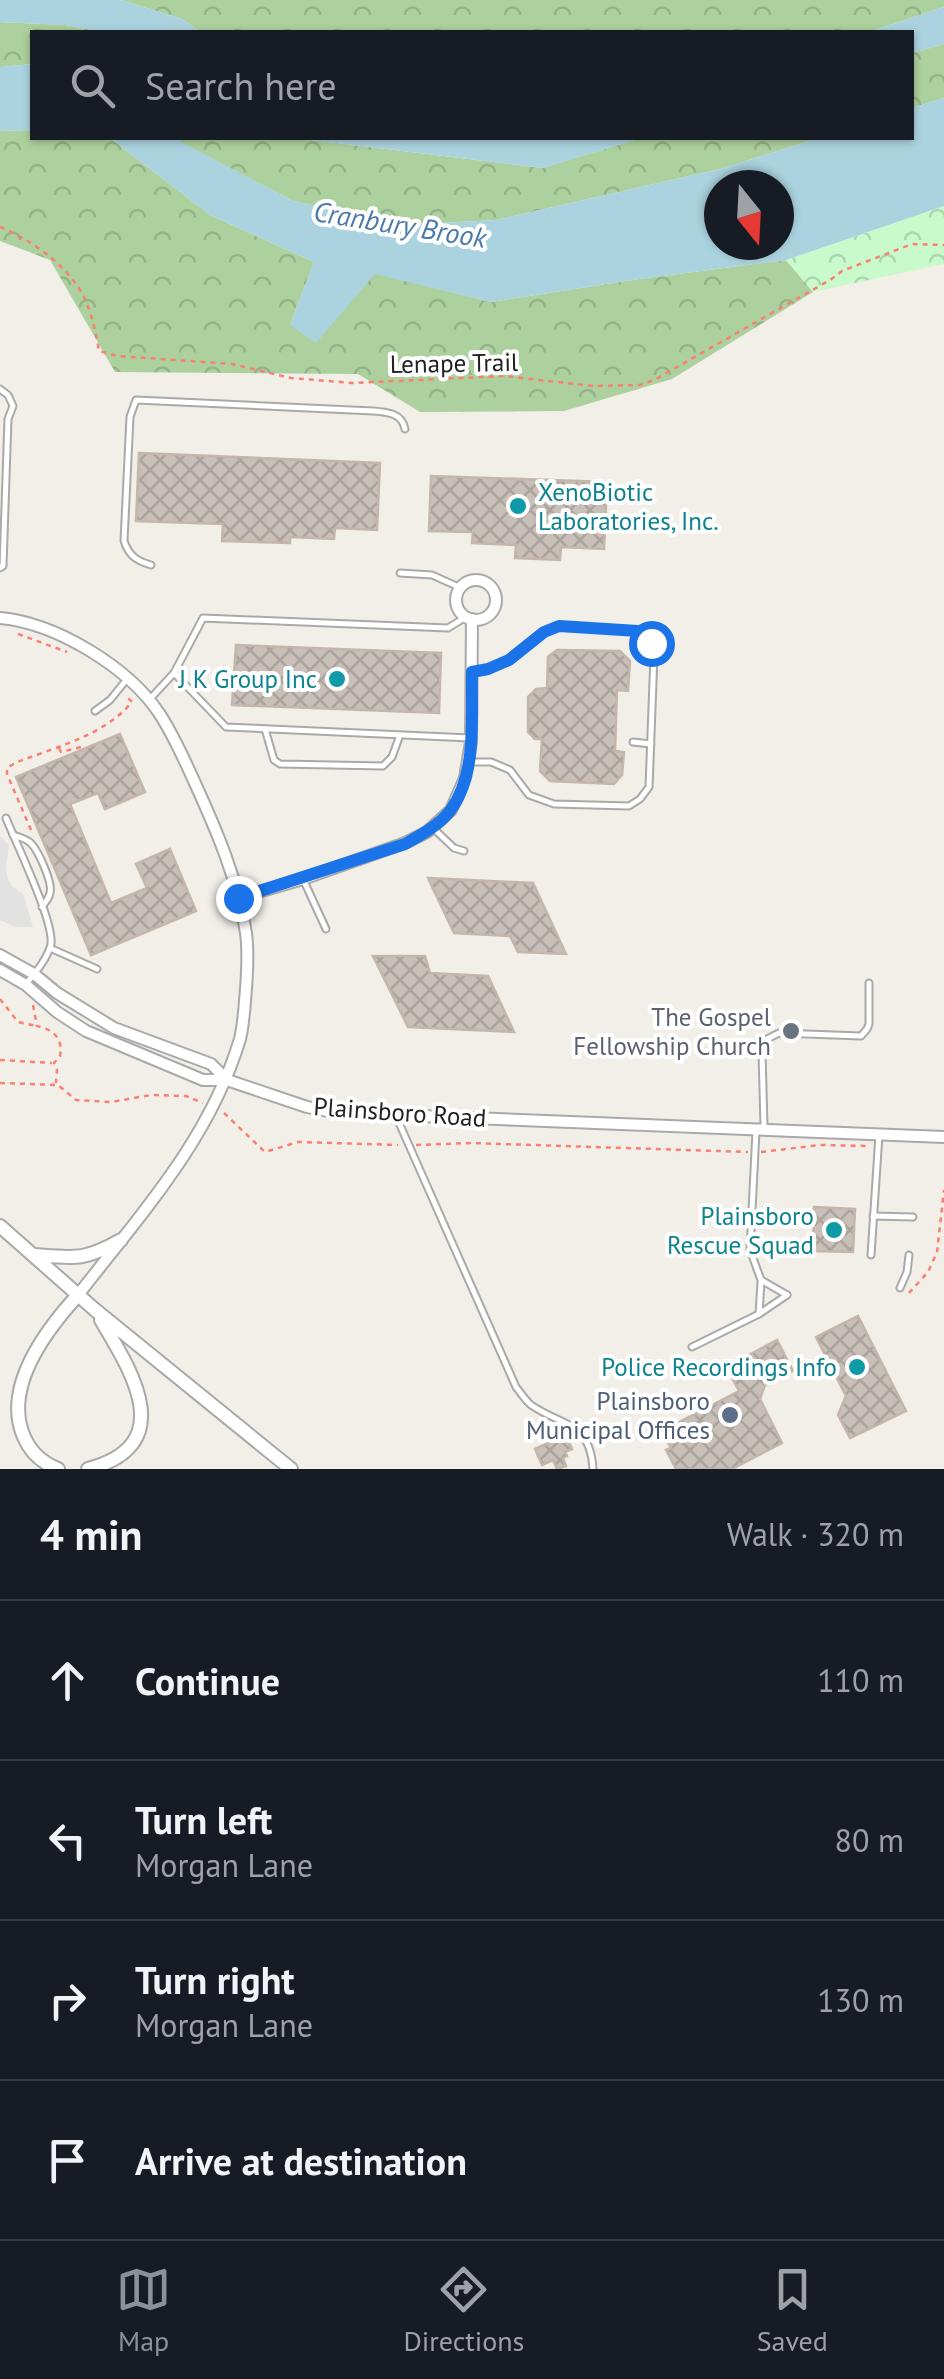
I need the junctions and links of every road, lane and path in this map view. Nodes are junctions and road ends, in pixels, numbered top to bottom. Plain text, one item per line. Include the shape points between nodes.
1 (0, 227) edge
2 (944, 245) edge
3 (0, 390) edge
4 (405, 429) dead end
5 (151, 565) dead end
6 (0, 568) edge
7 (400, 573) dead end
8 (461, 588) junction
9 (0, 618) edge
10 (469, 618) junction
11 (10, 631) dead end
12 (71, 653) dead end
13 (472, 672) junction
14 (174, 673) junction
15 (128, 679) junction
16 (119, 690) junction
17 (148, 702) junction
18 (95, 711) dead end
19 (265, 729) junction
20 (400, 735) junction
21 (471, 738) junction
22 (634, 742) dead end
23 (651, 744) junction
24 (58, 746) junction
25 (83, 749) dead end
26 (468, 762) junction
27 (6, 818) dead end
28 (432, 827) junction
29 (13, 834) junction
30 (34, 836) dead end
31 (464, 851) dead end
32 (302, 879) junction
33 (238, 898) junction
34 (42, 907) junction
35 (326, 929) dead end
36 (50, 948) junction
37 (0, 955) edge
38 (97, 969) dead end
39 (0, 970) edge
40 (34, 974) junction
41 (869, 983) dead end
42 (26, 985) junction
43 (37, 995) junction
44 (0, 1000) edge
45 (37, 1026) junction
46 (0, 1060) edge
47 (54, 1063) junction
48 (227, 1080) junction
49 (0, 1083) edge
50 (56, 1085) junction
51 (214, 1107) junction
52 (396, 1115) junction
53 (760, 1130) junction
54 (944, 1137) edge
55 (878, 1140) junction
56 (408, 1145) junction
57 (755, 1152) junction
58 (944, 1190) edge
59 (873, 1216) junction
60 (913, 1218) dead end
61 (0, 1226) edge
62 (121, 1240) junction
63 (34, 1255) junction
64 (871, 1255) dead end
65 (910, 1255) dead end
66 (761, 1280) junction
67 (900, 1288) dead end
68 (909, 1293) dead end
69 (78, 1295) junction
70 (94, 1310) junction
71 (759, 1314) junction
72 (692, 1348) dead end
73 (58, 1469) edge
74 (88, 1469) edge
75 (291, 1469) edge
76 (592, 1469) edge

1 - 2 path, Lenape Trail via 62,268 84,296 99,351 353,383 504,376 640,385 842,272 912,244
3 - 6 lane via 12,406
4 - 5 lane via 400,418 373,410 136,400 124,542 132,557
7 - 8 lane via 432,575
8 - 10 street via 457,602
8 - 10 street via 477,580 494,590 491,614
9 - 15 street via 57,632
10 - 13 street
10 - 14 lane via 448,628 203,618
11 - 12 path
13 - 21 street
13 - 23 lane via 509,660 559,626 638,631 654,655
14 - 17 lane
14 - 19 lane via 226,727
15 - 16 lane
15 - 17 street
16 - 18 lane
16 - 24 path via 132,702 122,715
17 - 33 street via 185,760
19 - 20 lane
19 - 20 lane via 280,764 383,766
20 - 21 lane
21 - 26 street
22 - 23 lane
23 - 26 lane via 648,786 629,806 554,804 530,795 510,770
24 - 25 path via 61,752
24 - 30 path via 6,768
26 - 28 street via 451,810
27 - 29 lane
28 - 31 lane
28 - 32 street via 405,844
29 - 34 lane
29 - 34 lane via 34,845 52,888
32 - 33 street
32 - 35 lane
33 - 48 street via 247,977 242,1033
34 - 36 lane
36 - 38 lane
36 - 40 lane
37 - 40 street
39 - 42 street
40 - 42 lane
40 - 48 street via 114,1028 210,1064
41 - 53 lane via 869,1024 861,1036 779,1033 765,1040
42 - 43 street
43 - 45 path
43 - 48 street via 86,1031 202,1080
44 - 45 path via 18,1022
45 - 47 path via 60,1040
46 - 47 path
47 - 50 path
48 - 51 street
48 - 52 street, Plainsboro Road via 307,1108
49 - 50 path
50 - 51 path via 76,1100 151,1094 186,1096
51 - 56 path via 264,1152 298,1142
51 - 62 street
52 - 53 street, Plainsboro Road
52 - 56 lane
53 - 55 street, Plainsboro Road
53 - 57 lane
54 - 55 street, Plainsboro Road
55 - 57 path
55 - 59 lane
56 - 57 path
56 - 76 lane via 516,1387 531,1405 579,1430
57 - 66 lane via 750,1250
58 - 68 path via 937,1252
59 - 60 lane
59 - 64 lane
61 - 63 street
62 - 63 street via 83,1257
62 - 69 street
63 - 69 street
65 - 67 lane
66 - 71 lane
66 - 71 lane via 788,1295
69 - 70 street
69 - 73 street via 35,1353 18,1398 29,1448
70 - 74 street via 132,1372 141,1412 124,1452
70 - 75 street
71 - 72 lane

